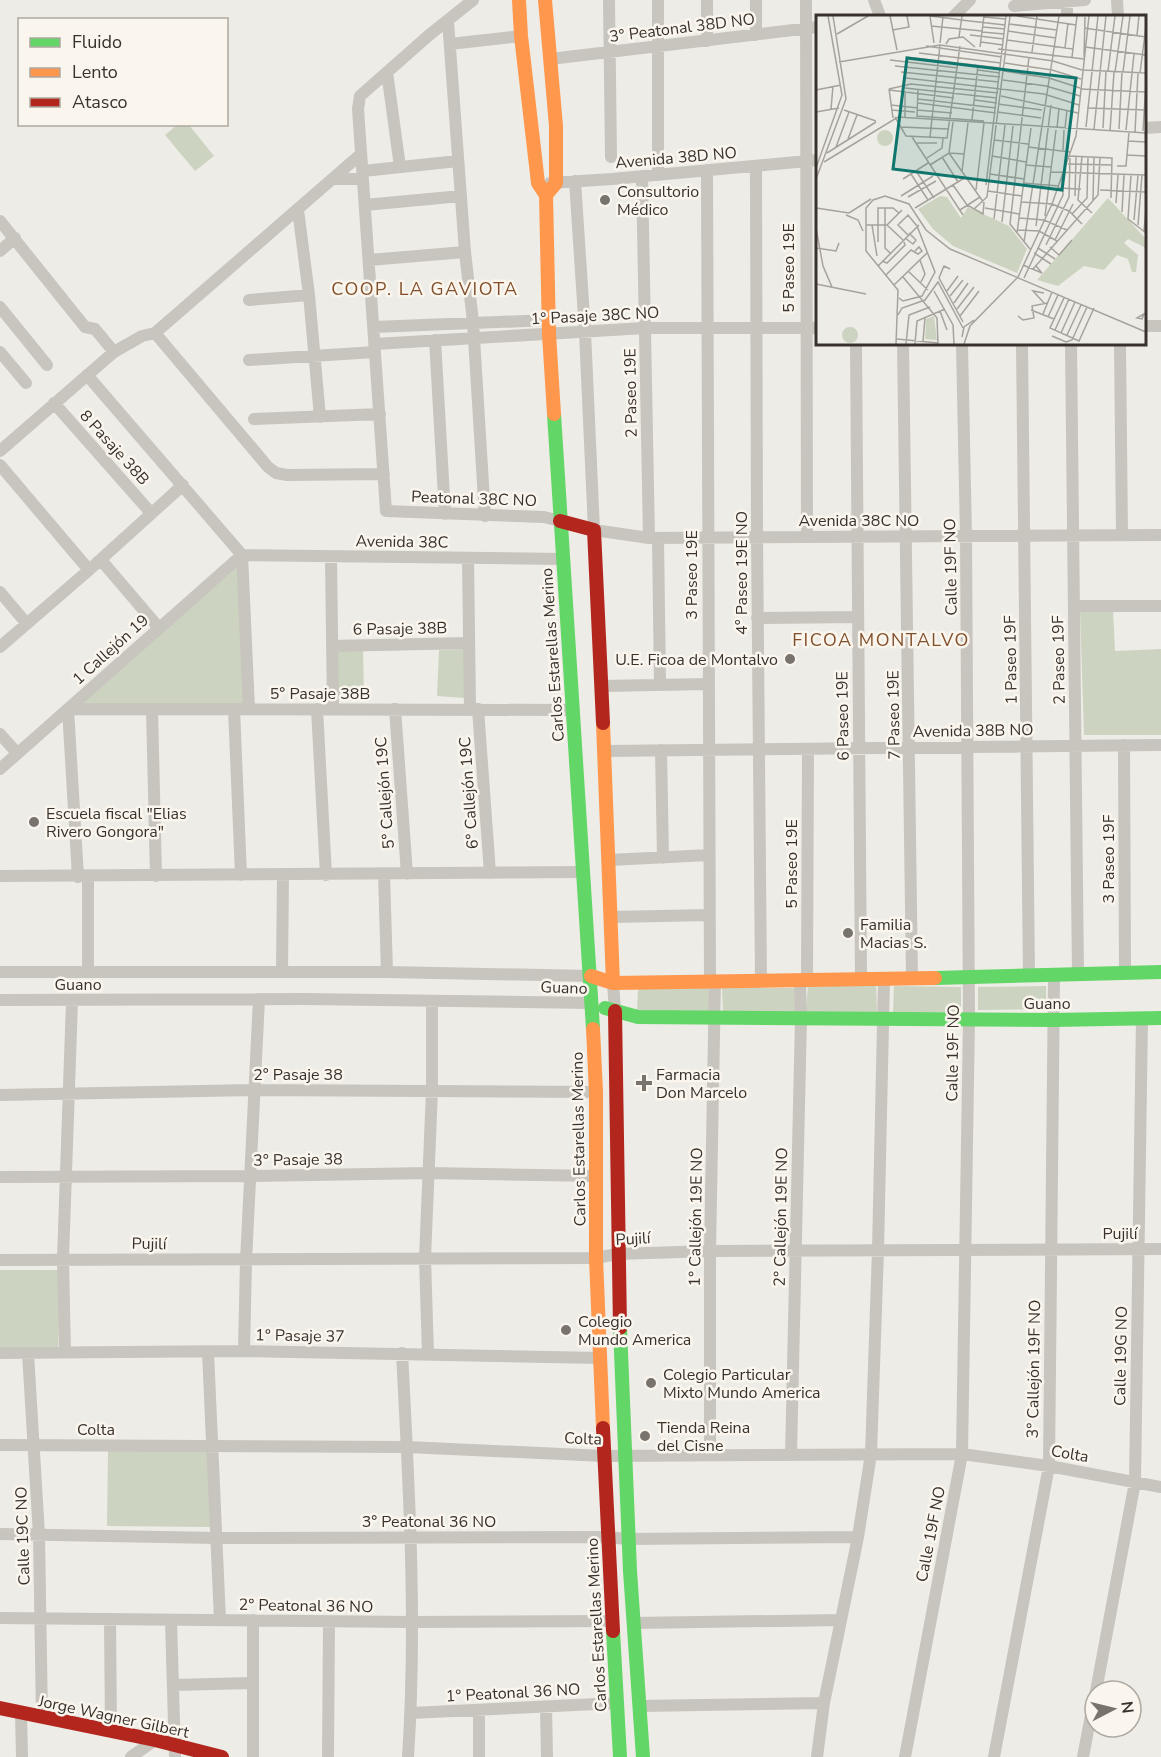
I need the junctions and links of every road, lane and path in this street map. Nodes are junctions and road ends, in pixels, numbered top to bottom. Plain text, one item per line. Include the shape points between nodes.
1 (473, 0) edge
2 (519, 0) edge
3 (545, 0) edge
4 (609, 0) edge
5 (658, 0) edge
6 (707, 0) edge
7 (756, 0) edge
8 (806, 0) edge
9 (874, 0) edge
10 (970, 0) edge
11 (1085, 0) edge
12 (1117, 0) edge
13 (1067, 1) edge
14 (1014, 8) edge
15 (880, 15) edge
16 (955, 15) edge
17 (1118, 15) edge
18 (448, 21) junction
19 (812, 28) edge
20 (756, 35) junction
21 (521, 36) junction
22 (707, 41) junction
23 (450, 44) junction
24 (658, 46) junction
25 (609, 52) junction
26 (550, 59) junction
27 (387, 72) junction
28 (1161, 127) edge
29 (1146, 128) edge
30 (361, 154) junction
31 (611, 158) dead end
32 (811, 160) edge
33 (458, 161) junction
34 (756, 166) junction
35 (400, 167) junction
36 (707, 170) junction
37 (363, 175) junction
38 (658, 175) junction
39 (642, 176) junction
40 (332, 179) junction
41 (575, 181) junction
42 (556, 183) junction
43 (542, 189) junction
44 (461, 195) junction
45 (365, 205) junction
46 (298, 210) junction
47 (0, 221) edge
48 (15, 238) junction
49 (0, 250) edge
50 (465, 252) junction
51 (369, 260) junction
52 (309, 295) junction
53 (249, 300) dead end
54 (0, 308) edge
55 (549, 320) junction
56 (473, 322) junction
57 (374, 327) junction
58 (645, 328) junction
59 (708, 328) junction
60 (757, 328) junction
61 (811, 328) edge
62 (585, 332) junction
63 (155, 333) junction
64 (549, 334) junction
65 (473, 338) junction
66 (435, 340) junction
67 (856, 345) edge
68 (903, 345) edge
69 (962, 345) edge
70 (1022, 345) edge
71 (1071, 345) edge
72 (1120, 345) edge
73 (375, 348) junction
74 (0, 352) edge
75 (114, 352) junction
76 (315, 355) junction
77 (249, 360) dead end
78 (47, 365) dead end
79 (87, 375) junction
80 (26, 383) dead end
81 (54, 404) junction
82 (380, 414) junction
83 (320, 417) junction
84 (254, 419) dead end
85 (0, 451) edge
86 (0, 465) edge
87 (384, 474) junction
88 (183, 485) junction
89 (152, 513) junction
90 (445, 514) junction
91 (485, 516) junction
92 (560, 521) junction
93 (594, 530) junction
94 (1122, 535) junction
95 (1161, 535) edge
96 (906, 536) junction
97 (966, 536) junction
98 (1025, 536) junction
99 (1073, 536) junction
100 (708, 537) junction
101 (757, 537) junction
102 (807, 537) junction
103 (857, 537) junction
104 (654, 538) junction
105 (242, 555) junction
106 (331, 557) junction
107 (468, 558) junction
108 (562, 559) junction
109 (101, 560) junction
110 (89, 570) junction
111 (0, 592) edge
112 (1074, 606) junction
113 (1161, 606) edge
114 (858, 617) junction
115 (757, 618) junction
116 (27, 624) junction
117 (159, 628) junction
118 (469, 643) junction
119 (332, 646) junction
120 (0, 647) edge
121 (660, 684) junction
122 (708, 684) junction
123 (602, 686) junction
124 (68, 709) junction
125 (152, 709) junction
126 (234, 709) junction
127 (249, 709) junction
128 (317, 709) junction
129 (333, 709) junction
130 (395, 709) junction
131 (474, 709) junction
132 (573, 710) junction
133 (0, 734) edge
134 (1124, 745) junction
135 (1161, 745) edge
136 (1028, 746) junction
137 (1076, 746) junction
138 (968, 747) junction
139 (859, 748) junction
140 (910, 748) junction
141 (759, 749) junction
142 (808, 749) junction
143 (661, 750) junction
144 (709, 750) junction
145 (605, 751) junction
146 (17, 753) junction
147 (0, 769) edge
148 (709, 855) junction
149 (663, 858) junction
150 (609, 860) junction
151 (584, 872) junction
152 (490, 873) junction
153 (384, 874) junction
154 (407, 874) junction
155 (241, 875) junction
156 (283, 875) junction
157 (326, 875) junction
158 (0, 876) edge
159 (156, 876) junction
160 (83, 877) junction
161 (709, 915) junction
162 (612, 918) junction
163 (88, 971) junction
164 (282, 971) junction
165 (0, 972) edge
166 (387, 972) junction
167 (1161, 972) edge
168 (1125, 973) junction
169 (1078, 975) junction
170 (591, 976) junction
171 (1029, 976) junction
172 (1054, 976) junction
173 (912, 978) junction
174 (969, 978) junction
175 (861, 979) junction
176 (884, 979) junction
177 (761, 980) junction
178 (803, 980) junction
179 (712, 981) junction
180 (614, 983) junction
181 (259, 999) junction
182 (0, 1000) edge
183 (72, 1001) junction
184 (432, 1002) junction
185 (592, 1003) junction
186 (615, 1011) junction
187 (715, 1018) junction
188 (801, 1018) junction
189 (1142, 1018) junction
190 (1161, 1018) edge
191 (884, 1019) junction
192 (969, 1019) junction
193 (1054, 1020) junction
194 (253, 1090) junction
195 (432, 1090) junction
196 (596, 1092) junction
197 (70, 1094) junction
198 (0, 1095) edge
199 (428, 1173) junction
200 (67, 1176) junction
201 (250, 1176) junction
202 (596, 1176) junction
203 (0, 1177) edge
204 (1161, 1249) edge
205 (965, 1250) junction
206 (1051, 1250) junction
207 (1138, 1250) junction
208 (710, 1251) junction
209 (796, 1251) junction
210 (878, 1251) junction
211 (617, 1254) junction
212 (425, 1258) junction
213 (596, 1258) junction
214 (63, 1259) junction
215 (0, 1260) edge
216 (246, 1261) junction
217 (244, 1351) junction
218 (65, 1352) junction
219 (208, 1352) junction
220 (0, 1353) edge
221 (28, 1353) junction
222 (402, 1353) junction
223 (428, 1354) junction
224 (600, 1358) junction
225 (0, 1445) edge
226 (34, 1446) junction
227 (212, 1446) junction
228 (407, 1447) junction
229 (710, 1454) junction
230 (871, 1454) junction
231 (962, 1454) junction
232 (624, 1455) junction
233 (791, 1455) junction
234 (604, 1456) junction
235 (1049, 1466) junction
236 (1135, 1482) junction
237 (1161, 1487) edge
238 (0, 1534) edge
239 (39, 1535) junction
240 (410, 1537) junction
241 (216, 1538) junction
242 (607, 1538) junction
243 (858, 1538) junction
244 (627, 1539) junction
245 (0, 1618) edge
246 (41, 1619) junction
247 (110, 1619) junction
248 (171, 1620) junction
249 (220, 1620) junction
250 (253, 1620) junction
251 (841, 1620) junction
252 (612, 1621) junction
253 (329, 1622) junction
254 (411, 1622) junction
255 (633, 1623) junction
256 (1097, 1679) edge
257 (253, 1683) junction
258 (173, 1684) junction
259 (824, 1703) junction
260 (617, 1704) junction
261 (639, 1706) junction
262 (546, 1707) junction
263 (0, 1708) edge
264 (479, 1711) junction
265 (21, 1713) junction
266 (411, 1713) junction
267 (42, 1717) junction
268 (111, 1731) junction
269 (1086, 1739) edge
270 (155, 1740) junction
271 (175, 1751) edge
272 (22, 1757) edge
273 (131, 1757) edge
274 (222, 1757) edge
275 (253, 1757) edge
276 (328, 1757) edge
277 (408, 1757) edge
278 (479, 1757) edge
279 (546, 1757) edge
280 (620, 1757) edge
281 (643, 1757) edge
282 (817, 1757) edge
283 (905, 1757) edge
284 (994, 1757) edge
285 (1083, 1757) edge

1 - 18 street
2 - 21 street, Carlos Estarellas Merino
3 - 26 street
4 - 25 street
5 - 24 street
6 - 22 street
7 - 20 street
8 - 19 street, 5 Paseo 19E
9 - 15 street
10 - 16 street
11 - 13 street
12 - 17 street
13 - 14 street
18 - 23 street
18 - 27 street
19 - 20 street, 3° Peatonal 38D NO
19 - 32 street, 5 Paseo 19E
20 - 22 street, 3° Peatonal 38D NO
21 - 23 street
21 - 43 street, Carlos Estarellas Merino
22 - 24 street, 3° Peatonal 38D NO
23 - 33 street
24 - 25 street, 3° Peatonal 38D NO
24 - 38 street
25 - 26 street, 3° Peatonal 38D NO
25 - 31 street
26 - 42 street
27 - 30 street via 360,96
27 - 35 street
28 - 29 street
30 - 37 street
30 - 40 street
32 - 34 street, Avenida 38D NO
32 - 61 street, 5 Paseo 19E
33 - 35 street
33 - 44 street
34 - 36 street, Avenida 38D NO
34 - 60 street, 4° Paseo 19E NO
35 - 37 street
36 - 38 street, Avenida 38D NO
36 - 59 street, 3 Paseo 19E
37 - 40 street
37 - 45 street
38 - 39 street, Avenida 38D NO
39 - 41 street, Avenida 38D NO
39 - 58 street, 2 Paseo 19E
40 - 46 street
41 - 42 street, Avenida 38D NO
41 - 62 street
42 - 43 street
43 - 55 street, Carlos Estarellas Merino
44 - 45 street
44 - 50 street
45 - 51 street
46 - 52 street
46 - 63 street
47 - 48 street
48 - 49 street
48 - 75 street via 85,327 94,329
50 - 51 street
50 - 56 street
51 - 57 street
52 - 53 street
52 - 76 street
54 - 78 street
55 - 56 street, 1° Pasaje 38C NO
55 - 64 street, Carlos Estarellas Merino
56 - 57 street, 1° Pasaje 38C NO
56 - 65 street
57 - 73 street
58 - 59 street, 1° Pasaje 38C NO
58 - 62 street, 1° Pasaje 38C NO
58 - 104 street, 2 Paseo 19E
59 - 60 street, 1° Pasaje 38C NO
59 - 100 street, 3 Paseo 19E
60 - 61 street, 1° Pasaje 38C NO
60 - 101 street, 4° Paseo 19E NO
61 - 102 street, 5 Paseo 19E
62 - 64 street, 1° Pasaje 38C NO
62 - 93 street
63 - 75 street
63 - 87 street via 276,472
64 - 65 street, 1° Pasaje 38C NO
64 - 92 street, Carlos Estarellas Merino
65 - 66 street, 1° Pasaje 38C NO
65 - 91 street
66 - 73 street, 1° Pasaje 38C NO
66 - 90 street
67 - 103 street, 6 Paseo 19E
68 - 96 street, 7 Paseo 19E
69 - 97 street, Calle 19F NO
70 - 98 street, 1 Paseo 19F
71 - 99 street, 2 Paseo 19F
72 - 94 street
73 - 76 street, 1° Pasaje 38C NO
73 - 82 street
74 - 80 street
75 - 79 street
76 - 77 street, 1° Pasaje 38C NO
76 - 83 street
79 - 81 street
79 - 88 street
81 - 85 street
81 - 89 street, 8 Pasaje 38B
82 - 83 street
82 - 87 street
83 - 84 street
86 - 110 street
87 - 90 street, Peatonal 38C NO via 387,511
88 - 89 street
88 - 105 street
89 - 109 street
90 - 91 street, Peatonal 38C NO
91 - 92 street, Peatonal 38C NO
92 - 93 street
92 - 108 street, Carlos Estarellas Merino
93 - 104 street, Avenida 38C NO
93 - 123 street
94 - 95 street, Avenida 38C NO
94 - 99 street, Avenida 38C NO
96 - 97 street, Avenida 38C NO
96 - 103 street, Avenida 38C NO
96 - 140 street, 7 Paseo 19E
97 - 98 street, Avenida 38C NO
97 - 138 street, Calle 19F NO
98 - 99 street, Avenida 38C NO
98 - 136 street, 1 Paseo 19F
99 - 112 street, 2 Paseo 19F
100 - 101 street, Avenida 38C NO
100 - 104 street, Avenida 38C NO
100 - 122 street, 3 Paseo 19E
101 - 102 street, Avenida 38C NO
101 - 115 street, 4° Paseo 19E NO
102 - 103 street, Avenida 38C NO
103 - 114 street, 6 Paseo 19E
104 - 121 street, 2 Paseo 19E
105 - 106 street, Avenida 38C
105 - 117 street, 1 Callejón 19
105 - 127 street
106 - 107 street, Avenida 38C
106 - 119 street
107 - 108 street, Avenida 38C
107 - 118 street, 6° Callejón 19C
108 - 132 street, Carlos Estarellas Merino
109 - 110 street
109 - 117 street
110 - 116 street
111 - 116 street
112 - 113 street
112 - 137 street, 2 Paseo 19F
114 - 115 street
114 - 139 street, 6 Paseo 19E
115 - 141 street, 4° Paseo 19E NO
116 - 120 street
117 - 124 street, 1 Callejón 19
118 - 119 street, 6 Pasaje 38B
118 - 131 street, 6° Callejón 19C
119 - 129 street
121 - 122 street
121 - 123 street
122 - 144 street, 3 Paseo 19E
123 - 145 street
124 - 125 street, 5° Pasaje 38B
124 - 146 street, 1 Callejón 19
124 - 160 street
125 - 126 street, 5° Pasaje 38B
125 - 159 street
126 - 127 street, 5° Pasaje 38B
126 - 155 street
127 - 128 street, 5° Pasaje 38B
128 - 129 street, 5° Pasaje 38B
128 - 157 street
129 - 130 street, 5° Pasaje 38B
130 - 131 street, 5° Pasaje 38B
130 - 154 street, 5° Callejón 19C
131 - 132 street, 5° Pasaje 38B
131 - 152 street, 6° Callejón 19C
132 - 151 street, Carlos Estarellas Merino
133 - 146 street
134 - 135 street, Avenida 38B NO
134 - 137 street, Avenida 38B NO
134 - 168 street, 3 Paseo 19F
136 - 137 street, Avenida 38B NO
136 - 138 street, Avenida 38B NO
136 - 171 street, 1 Paseo 19F
137 - 169 street, 2 Paseo 19F
138 - 140 street, Avenida 38B NO
138 - 174 street, Calle 19F NO
139 - 140 street, Avenida 38B NO
139 - 142 street, Avenida 38B NO
139 - 175 street, 6 Paseo 19E
140 - 173 street, 7 Paseo 19E
141 - 142 street, Avenida 38B NO
141 - 144 street, Avenida 38B NO
141 - 177 street, 4° Paseo 19E NO
142 - 178 street, 5 Paseo 19E
143 - 144 street, Avenida 38B NO
143 - 145 street, Avenida 38B NO
143 - 149 street
144 - 148 street, 3 Paseo 19E
145 - 150 street
146 - 147 street, 1 Callejón 19
148 - 149 street
148 - 161 street, 3 Paseo 19E
149 - 150 street
150 - 162 street
151 - 152 street
151 - 170 street, Carlos Estarellas Merino
152 - 154 street
153 - 154 street
153 - 157 street
153 - 166 street
155 - 156 street
155 - 159 street
156 - 157 street
156 - 164 street
158 - 160 street
159 - 160 street
160 - 163 street
161 - 162 street
161 - 179 street, 3 Paseo 19E
162 - 180 street
163 - 164 street, Guano
163 - 165 street, Guano
164 - 166 street, Guano
166 - 170 street, Guano
167 - 168 street, Guano
168 - 169 street, Guano
169 - 172 street, Guano
170 - 180 street, Guano
170 - 185 street, Carlos Estarellas Merino
171 - 172 street, Guano
171 - 174 street, Guano
172 - 193 street, 3° Callejón 19F NO
173 - 174 street, Guano
173 - 176 street, Guano
174 - 192 street, Calle 19F NO
175 - 176 street, Guano
175 - 178 street, Guano
176 - 191 street
177 - 178 street, Guano
177 - 179 street, Guano
178 - 188 street, 2° Callejón 19E NO
179 - 180 street, Guano
179 - 187 street, 1° Callejón 19E NO
180 - 186 street
181 - 183 street, Guano
181 - 184 street, Guano
181 - 194 street
182 - 183 street, Guano
183 - 197 street
184 - 185 street, Guano
184 - 195 street
185 - 186 street, Guano
185 - 196 street, Carlos Estarellas Merino
186 - 187 street, Guano via 638,1017
186 - 211 street
187 - 188 street, Guano
187 - 208 street, 1° Callejón 19E NO
188 - 191 street, Guano
188 - 209 street, 2° Callejón 19E NO
189 - 190 street, Guano
189 - 193 street, Guano
189 - 207 street, Calle 19G NO
191 - 192 street, Guano
191 - 210 street
192 - 193 street, Guano
192 - 205 street, Calle 19F NO
193 - 206 street, 3° Callejón 19F NO
194 - 195 street, 2° Pasaje 38
194 - 197 street, 2° Pasaje 38
194 - 201 street
195 - 196 street, 2° Pasaje 38
195 - 199 street
196 - 202 street, Carlos Estarellas Merino
197 - 198 street, 2° Pasaje 38
197 - 200 street
199 - 201 street, 3° Pasaje 38
199 - 202 street, 3° Pasaje 38
199 - 212 street
200 - 201 street, 3° Pasaje 38
200 - 203 street, 3° Pasaje 38
200 - 214 street
201 - 216 street
202 - 213 street, Carlos Estarellas Merino
204 - 207 street, Pujilí
205 - 206 street, Pujilí
205 - 210 street, Pujilí
205 - 231 street, Calle 19F NO
206 - 207 street, Pujilí
206 - 235 street, 3° Callejón 19F NO
207 - 236 street, Calle 19G NO
208 - 209 street, Pujilí
208 - 211 street, Pujilí
208 - 229 street, 1° Callejón 19E NO
209 - 210 street, Pujilí
209 - 233 street, 2° Callejón 19E NO
210 - 230 street
211 - 213 street, Pujilí
211 - 232 street
212 - 213 street, Pujilí
212 - 216 street, Pujilí
212 - 223 street
213 - 224 street, Carlos Estarellas Merino
214 - 215 street, Pujilí
214 - 216 street, Pujilí
214 - 218 street
216 - 217 street
217 - 219 street, 1° Pasaje 37
217 - 222 street, 1° Pasaje 37
218 - 219 street, 1° Pasaje 37
218 - 221 street, 1° Pasaje 37
219 - 227 street
220 - 221 street, 1° Pasaje 37
221 - 226 street, Calle 19C NO
222 - 223 street, 1° Pasaje 37
222 - 228 street
223 - 224 street, 1° Pasaje 37
224 - 234 street, Carlos Estarellas Merino
225 - 226 street, Colta
226 - 227 street, Colta
226 - 239 street, Calle 19C NO
227 - 228 street, Colta
227 - 241 street
228 - 234 street, Colta
228 - 240 street
229 - 232 street, Colta
229 - 233 street, Colta
230 - 231 street, Colta
230 - 233 street, Colta
230 - 243 street
231 - 235 street, Colta
231 - 283 street, Calle 19F NO
232 - 234 street, Colta
232 - 244 street
234 - 242 street, Carlos Estarellas Merino
235 - 236 street, Colta
235 - 284 street, 3° Callejón 19F NO
236 - 237 street, Colta
236 - 256 street, Calle 19G NO
238 - 239 street, 3° Peatonal 36 NO
239 - 241 street, 3° Peatonal 36 NO
239 - 246 street, Calle 19C NO
240 - 241 street, 3° Peatonal 36 NO
240 - 242 street, 3° Peatonal 36 NO
240 - 254 street
241 - 249 street
242 - 244 street, 3° Peatonal 36 NO
242 - 252 street, Carlos Estarellas Merino
243 - 244 street, 3° Peatonal 36 NO
243 - 251 street
244 - 255 street
245 - 246 street, 2° Peatonal 36 NO
246 - 247 street, 2° Peatonal 36 NO
246 - 267 street, Calle 19C NO
247 - 248 street, 2° Peatonal 36 NO
247 - 268 street
248 - 249 street, 2° Peatonal 36 NO
248 - 258 street
249 - 250 street, 2° Peatonal 36 NO
250 - 253 street, 2° Peatonal 36 NO
250 - 257 street
251 - 255 street
251 - 259 street
252 - 254 street, 2° Peatonal 36 NO
252 - 260 street, Carlos Estarellas Merino
253 - 254 street, 2° Peatonal 36 NO
253 - 276 street
254 - 266 street
255 - 261 street
257 - 258 street
257 - 275 street
258 - 271 street
259 - 261 street
259 - 282 street
260 - 262 street, 1° Peatonal 36 NO
260 - 280 street, Carlos Estarellas Merino
261 - 281 street
262 - 264 street, 1° Peatonal 36 NO
262 - 279 street
263 - 265 street, Jorge Wagner Gilbert
264 - 266 street, 1° Peatonal 36 NO
264 - 278 street
265 - 267 street, Jorge Wagner Gilbert
265 - 272 street
266 - 277 street
267 - 268 street, Jorge Wagner Gilbert
268 - 270 street, Jorge Wagner Gilbert
269 - 285 street, Calle 19G NO
270 - 271 street, Jorge Wagner Gilbert
270 - 273 street
271 - 274 street, Jorge Wagner Gilbert

